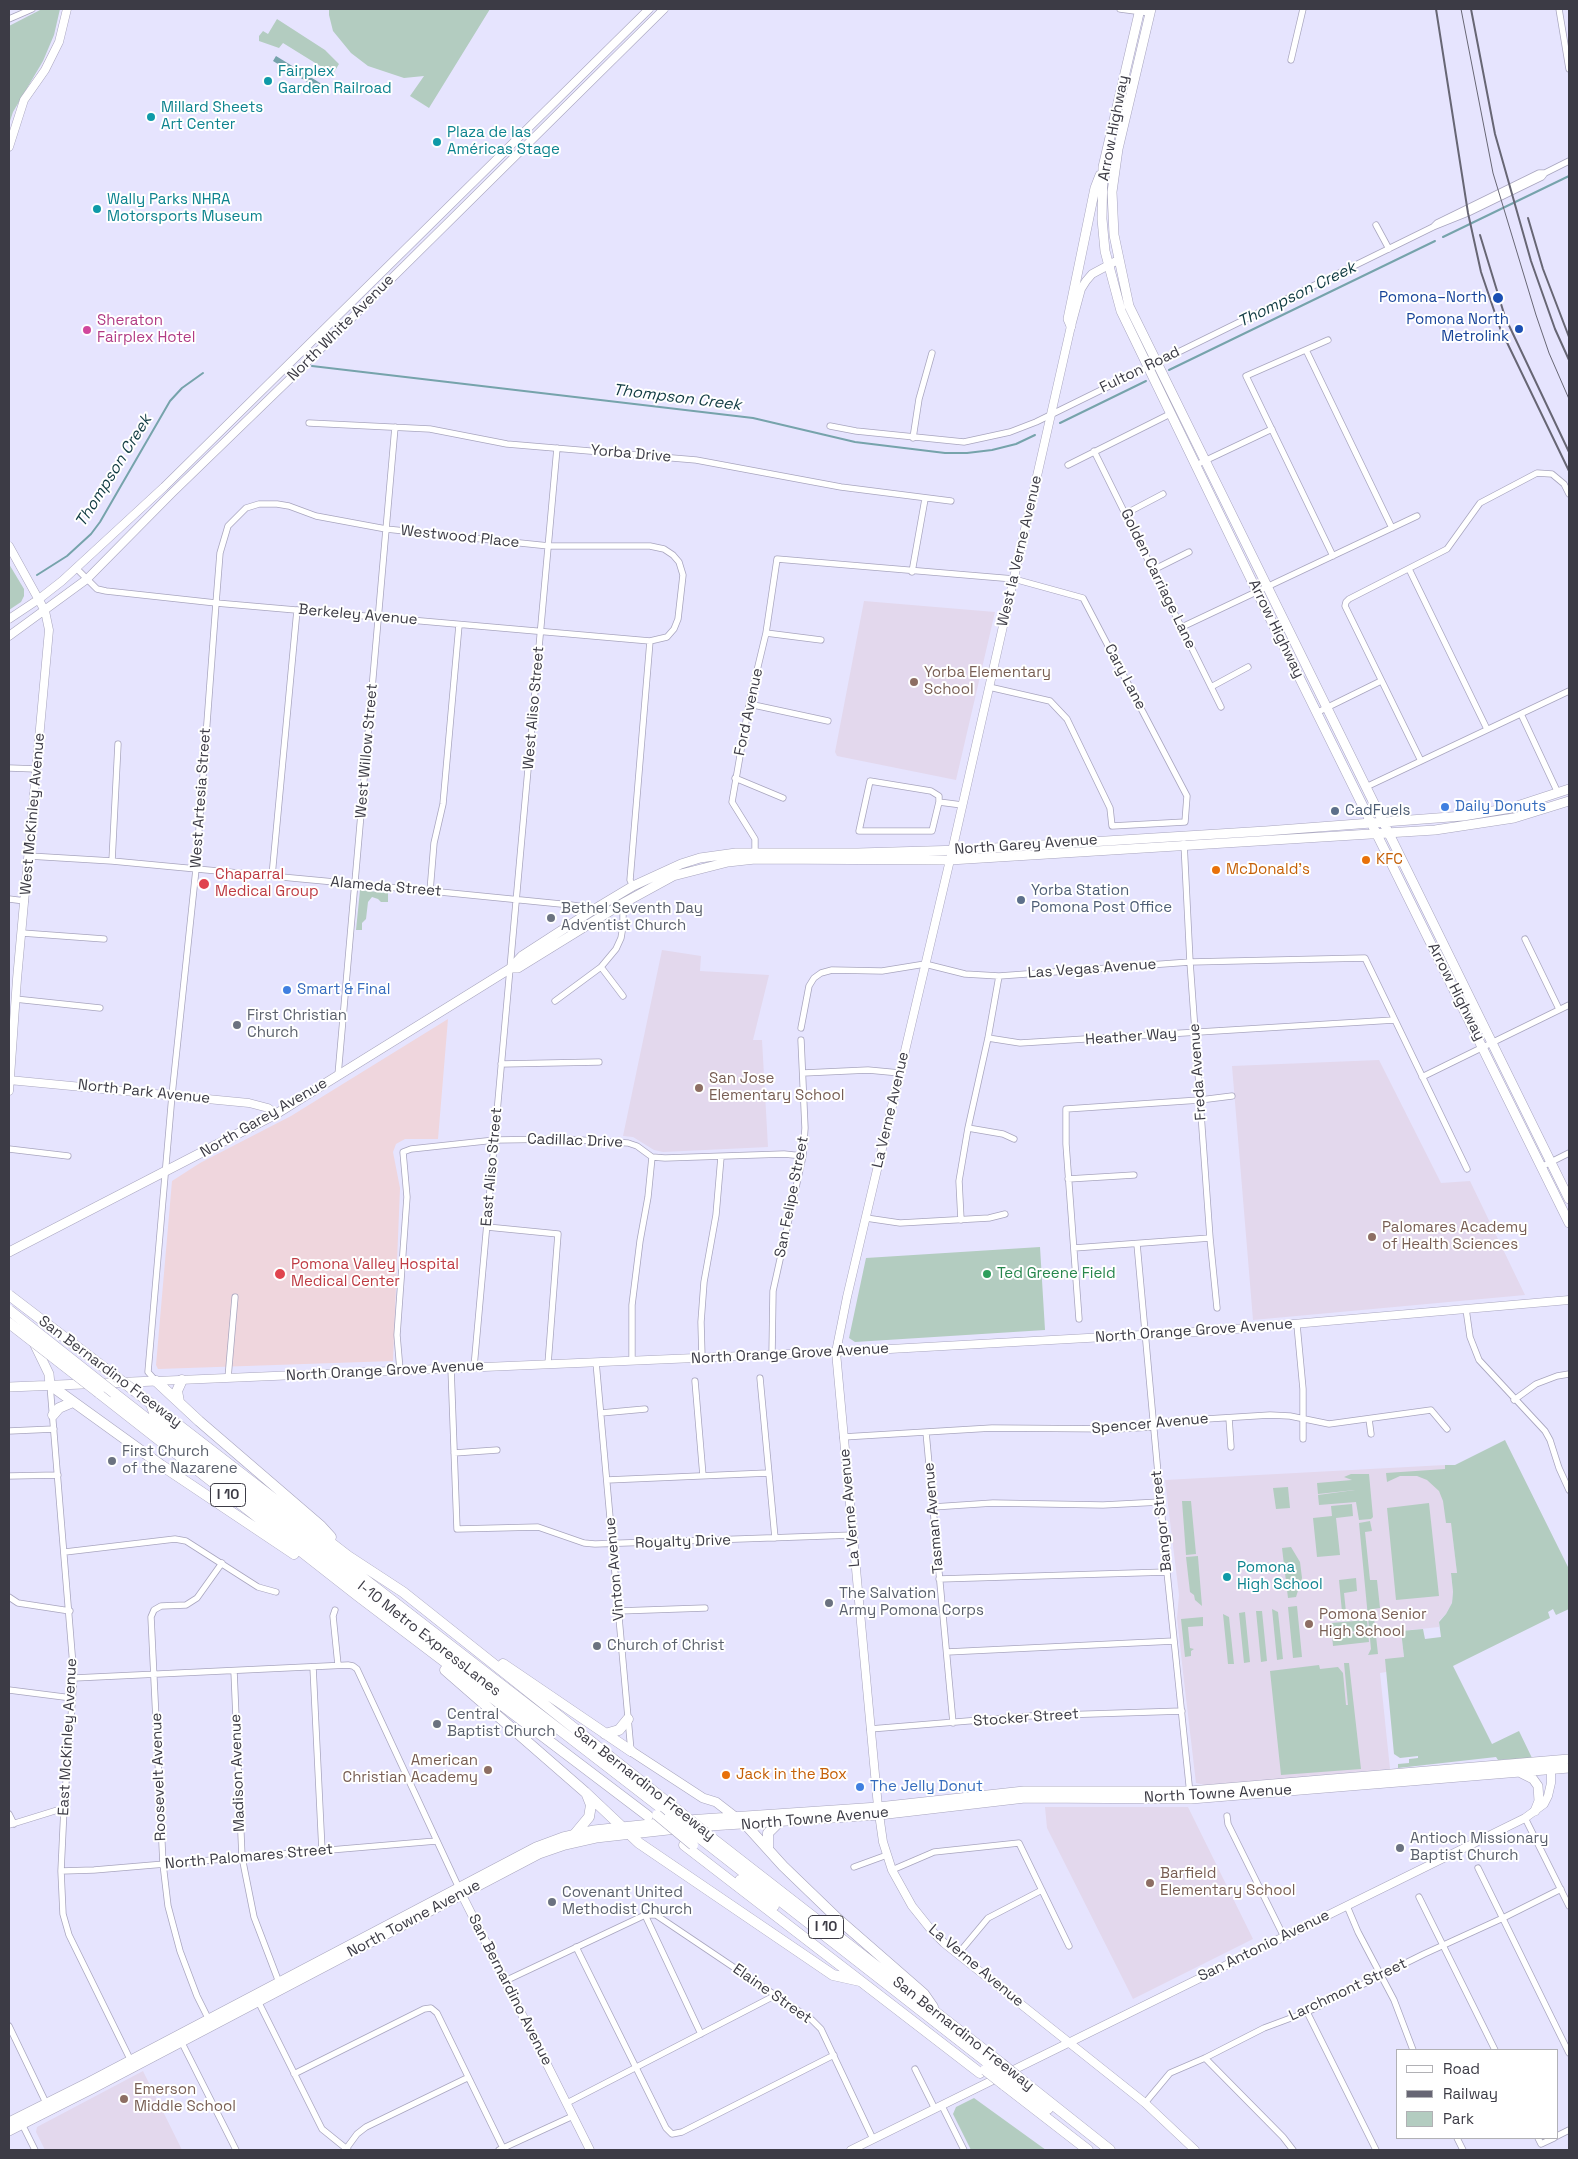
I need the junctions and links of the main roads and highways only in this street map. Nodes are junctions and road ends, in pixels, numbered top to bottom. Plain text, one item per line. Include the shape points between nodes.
1 (67, 9) edge
2 (649, 9) edge
3 (664, 9) edge
4 (1140, 10) edge
5 (1150, 11) edge
6 (9, 146) edge
7 (1103, 168) junction
8 (1118, 260) junction
9 (1108, 264) junction
10 (1071, 326) junction
11 (9, 546) edge
12 (38, 599) junction
13 (45, 611) junction
14 (9, 619) edge
15 (9, 636) edge
16 (1322, 710) junction
17 (1569, 789) edge
18 (1558, 793) junction
19 (1569, 801) edge
20 (1536, 812) junction
21 (1383, 822) junction
22 (1372, 823) junction
23 (1295, 829) junction
24 (1250, 832) junction
25 (1388, 832) junction
26 (1377, 833) junction
27 (1106, 840) junction
28 (1259, 842) junction
29 (1222, 843) junction
30 (952, 850) junction
31 (1094, 851) junction
32 (755, 856) junction
33 (950, 860) junction
34 (652, 876) junction
35 (620, 905) junction
36 (510, 968) junction
37 (13, 979) edge
38 (1488, 1044) junction
39 (9, 1080) edge
40 (9, 1091) edge
41 (276, 1114) junction
42 (1569, 1199) edge
43 (1569, 1223) edge
44 (9, 1252) edge
45 (9, 1290) edge
46 (9, 1295) edge
47 (1569, 1300) edge
48 (9, 1310) edge
49 (9, 1323) edge
50 (836, 1352) junction
51 (182, 1380) junction
52 (156, 1381) junction
53 (50, 1385) junction
54 (9, 1387) edge
55 (72, 1402) junction
56 (151, 1403) junction
57 (180, 1403) junction
58 (53, 1414) road end
59 (348, 1556) junction
60 (403, 1592) junction
61 (358, 1596) junction
62 (384, 1616) junction
63 (628, 1719) road end
64 (606, 1734) junction
65 (631, 1751) joint
66 (1569, 1759) edge
67 (1551, 1765) junction
68 (1569, 1768) edge
69 (1518, 1773) junction
70 (585, 1792) junction
71 (1190, 1795) junction
72 (703, 1798) junction
73 (878, 1811) junction
74 (1535, 1811) junction
75 (653, 1816) junction
76 (738, 1818) junction
77 (778, 1822) junction
78 (712, 1823) junction
79 (746, 1825) junction
80 (625, 1830) junction
81 (574, 1835) junction
82 (693, 1843) junction
83 (768, 1849) junction
84 (460, 1890) junction
85 (860, 1981) junction
86 (940, 2016) junction
87 (180, 2038) junction
88 (1069, 2043) junction
89 (989, 2068) junction
90 (1008, 2083) junction
91 (48, 2107) junction
92 (20, 2121) junction
93 (9, 2122) edge
94 (9, 2131) edge
95 (590, 2150) edge
96 (851, 2150) edge
97 (1078, 2150) edge
98 (1088, 2150) edge
99 (1100, 2150) edge
100 (1110, 2150) edge
101 (1195, 2150) edge

1 - 6 main road via 60,42 24,100
2 - 12 main road, North White Avenue via 171,480
3 - 13 main road, North White Avenue via 86,579
4 - 7 main road, Arrow Highway
5 - 8 main road, Arrow Highway via 1114,169 1112,210
7 - 9 main road, Arrow Highway via 1102,219
7 - 10 main road via 1095,188 1068,319
8 - 9 main road, West la Verne Avenue
8 - 16 main road, Arrow Highway via 1129,306 1267,587
9 - 10 main road, West la Verne Avenue via 1092,274 1081,289
9 - 16 main road, Arrow Highway via 1122,310 1147,367 1258,591
10 - 30 main road, West la Verne Avenue
11 - 12 main road, West McKinley Avenue
12 - 13 main road, West McKinley Avenue
12 - 14 main road, North White Avenue
13 - 15 main road, North White Avenue
13 - 37 main road, West McKinley Avenue via 49,630 22,933
16 - 21 main road, Arrow Highway
16 - 22 main road, Arrow Highway
17 - 18 main road, North Garey Avenue
18 - 20 main road via 1558,800 1540,805
18 - 21 main road, North Garey Avenue via 1490,812
19 - 20 main road, North Garey Avenue
20 - 25 main road, North Garey Avenue via 1448,829
21 - 22 main road, North Garey Avenue
21 - 25 main road, Arrow Highway
22 - 23 main road, North Garey Avenue
22 - 26 main road, Arrow Highway
23 - 24 main road, North Garey Avenue
23 - 28 main road via 1267,835
24 - 27 main road, North Garey Avenue
24 - 29 main road
25 - 26 main road, North Garey Avenue
25 - 38 main road, Arrow Highway
26 - 28 main road, North Garey Avenue
26 - 38 main road, Arrow Highway
27 - 30 main road, North Garey Avenue
27 - 31 main road
28 - 29 main road, North Garey Avenue
29 - 31 main road, North Garey Avenue
30 - 32 main road, North Garey Avenue
30 - 33 main road, West la Verne Avenue
31 - 33 main road, North Garey Avenue
32 - 33 main road, North Garey Avenue
32 - 34 main road, North Garey Avenue via 700,858
32 - 35 main road, North Garey Avenue via 673,876
33 - 50 main road, La Verne Avenue
34 - 35 main road via 618,899
34 - 36 main road, North Garey Avenue via 593,910 522,956
35 - 36 main road, North Garey Avenue via 518,968
36 - 41 main road, North Garey Avenue
37 - 39 main road, West McKinley Avenue via 16,999
38 - 42 main road, Arrow Highway
38 - 43 main road, Arrow Highway
39 - 40 main road, West McKinley Avenue
39 - 41 main road, North Park Avenue via 259,1105
41 - 44 main road, North Garey Avenue
45 - 53 main road, East McKinley Avenue via 49,1374
46 - 56 highway, San Bernardino Freeway / I 10, bridge
47 - 50 main road, North Orange Grove Avenue via 1297,1325
48 - 75 highway, I-10 Metro ExpressLanes, bridge
49 - 61 highway, San Bernardino Freeway / I 10, bridge
50 - 51 main road, North Orange Grove Avenue
50 - 73 main road, La Verne Avenue
51 - 52 main road, North Orange Grove Avenue
51 - 57 highway via 177,1391
52 - 53 main road, North Orange Grove Avenue
52 - 57 highway
53 - 54 main road, North Orange Grove Avenue
53 - 55 highway
55 - 58 highway
55 - 61 highway
56 - 59 highway, San Bernardino Freeway / I 10
56 - 82 highway, I-10 Metro ExpressLanes, bridge via 156,1418 670,1815
57 - 59 highway via 321,1526
59 - 60 highway, San Bernardino Freeway / I 10
60 - 64 highway
60 - 86 highway, San Bernardino Freeway / I 10, bridge
61 - 62 highway, San Bernardino Freeway / I 10
62 - 70 highway
62 - 75 highway, San Bernardino Freeway / I 10
63 - 64 highway via 619,1730
64 - 65 highway
65 - 72 main road
66 - 67 main road, North Towne Avenue
67 - 68 main road, North Towne Avenue
67 - 69 main road, North Towne Avenue
67 - 71 main road, North Towne Avenue
67 - 74 main road, San Antonio Avenue via 1548,1796
69 - 71 main road, North Towne Avenue
69 - 74 main road via 1533,1779 1538,1786 1539,1801
70 - 80 highway
70 - 81 highway via 591,1809
71 - 73 main road, North Towne Avenue via 1042,1797
72 - 76 main road via 716,1802
72 - 78 main road via 709,1805
73 - 76 main road, North Towne Avenue
73 - 77 main road, North Towne Avenue
73 - 88 main road, La Verne Avenue via 892,1870 922,1919 958,1954
74 - 88 main road, San Antonio Avenue
75 - 82 highway, San Bernardino Freeway / I 10
76 - 78 main road, North Towne Avenue
76 - 79 main road
77 - 79 main road, North Towne Avenue
77 - 83 highway via 768,1833
78 - 79 main road, North Towne Avenue
78 - 80 main road, North Towne Avenue
79 - 83 highway
80 - 81 main road, North Towne Avenue
80 - 84 main road, North Towne Avenue via 539,1854
80 - 85 highway via 639,1843 833,1975
81 - 84 main road, North Towne Avenue via 536,1847
82 - 85 highway, San Bernardino Freeway / I 10
82 - 89 highway, I-10 Metro ExpressLanes
83 - 86 highway via 838,1919 924,1994
84 - 87 main road, North Towne Avenue
84 - 95 main road, San Bernardino Avenue
85 - 89 highway, San Bernardino Freeway / I 10
86 - 89 highway, San Bernardino Freeway / I 10
87 - 91 main road, North Towne Avenue
87 - 91 main road, North Towne Avenue via 130,2060
88 - 96 main road, San Antonio Avenue
88 - 101 main road, La Verne Avenue via 1145,2103
89 - 90 highway, San Bernardino Freeway / I 10
89 - 90 highway, San Bernardino Freeway / I 10, bridge
90 - 97 highway, San Bernardino Freeway / I 10
90 - 98 highway
90 - 99 highway
90 - 100 highway, San Bernardino Freeway / I 10
91 - 92 main road, North Towne Avenue
92 - 93 main road, North Towne Avenue
92 - 94 main road, North Towne Avenue

